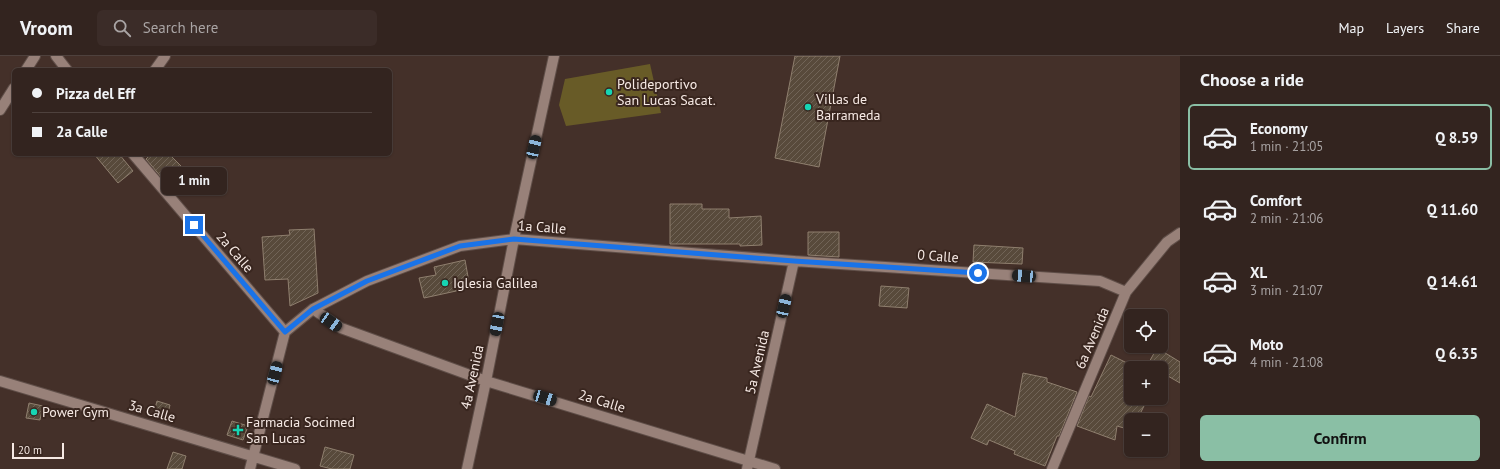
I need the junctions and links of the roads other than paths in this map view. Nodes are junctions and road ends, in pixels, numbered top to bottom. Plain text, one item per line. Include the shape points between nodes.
1 (35, 56) edge
2 (56, 56) edge
3 (165, 56) edge
4 (554, 56) edge
5 (27, 68) edge
6 (65, 68) edge
7 (156, 68) edge
8 (12, 91) edge
9 (0, 110) edge
10 (135, 156) edge
11 (1180, 233) edge
12 (514, 239) junction
13 (794, 261) junction
14 (1126, 292) junction
15 (313, 309) junction
16 (285, 332) junction
17 (0, 381) edge
18 (486, 381) junction
19 (254, 456) junction
20 (748, 465) edge
21 (250, 469) edge
22 (295, 469) edge
23 (467, 469) edge
24 (776, 469) edge
25 (1052, 469) edge

1 - 5 street
2 - 6 street
3 - 7 street
4 - 12 street, 4a Avenida
8 - 9 street
10 - 16 street, 2a Calle
11 - 14 street, 6a Avenida via 1168,242
12 - 13 street, 1a Calle
12 - 15 street, 1a Calle via 460,246 367,281
12 - 18 street, 4a Avenida
13 - 14 street, 0 Calle via 1100,281
13 - 20 street, 5a Avenida
14 - 25 street, 6a Avenida
15 - 16 street, 1a Calle
15 - 18 street, 2a Calle via 341,328
16 - 19 street
17 - 19 street, 3a Calle
18 - 20 street, 2a Calle
18 - 23 street, 4a Avenida
19 - 21 street
19 - 22 street, 3a Calle
20 - 24 street, 2a Calle

